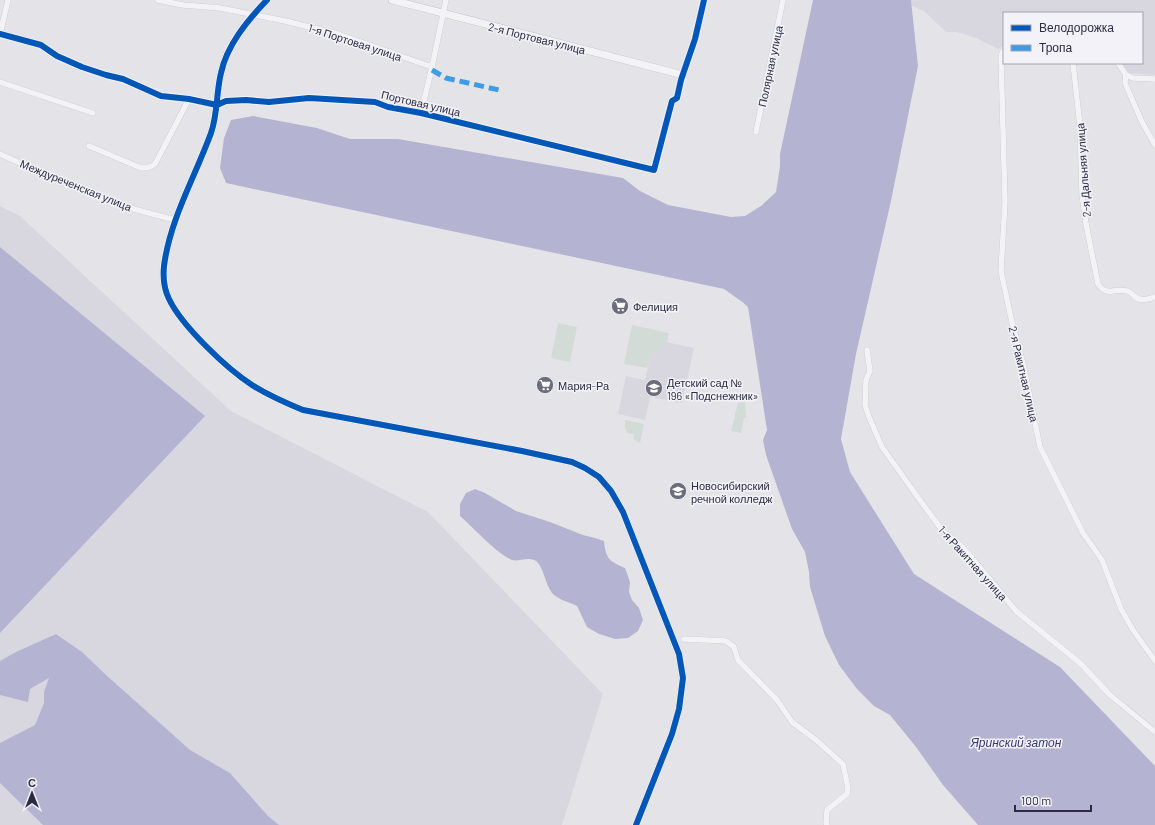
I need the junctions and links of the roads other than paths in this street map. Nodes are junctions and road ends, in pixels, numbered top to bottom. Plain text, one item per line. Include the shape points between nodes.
1 (8, 0) edge
2 (158, 0) edge
3 (267, 0) edge
4 (392, 0) edge
5 (446, 0) edge
6 (704, 0) edge
7 (783, 0) edge
8 (254, 14) junction
9 (443, 14) junction
10 (0, 34) edge
11 (1003, 52) edge
12 (1073, 64) edge
13 (1119, 64) edge
14 (432, 67) junction
15 (683, 75) junction
16 (1126, 75) junction
17 (1155, 79) edge
18 (0, 82) edge
19 (189, 99) junction
20 (217, 105) junction
21 (93, 113) dead end
22 (420, 113) junction
23 (756, 132) dead end
24 (1155, 145) edge
25 (89, 146) dead end
26 (0, 154) edge
27 (175, 220) junction
28 (1155, 297) edge
29 (867, 350) dead end
30 (684, 639) dead end
31 (1155, 661) edge
32 (1155, 732) edge
33 (636, 825) edge
34 (827, 825) edge

1 - 10 street
2 - 8 street, 1-я Портовая улица
3 - 8 street
4 - 9 street, 2-я Портовая улица
5 - 9 street
6 - 15 street
7 - 23 street, Полярная улица
8 - 14 street, 1-я Портовая улица via 338,34
8 - 20 street via 230,48 221,72
9 - 14 street
9 - 15 street, 2-я Портовая улица
10 - 19 street, Портовая улица via 41,45 63,59 106,76 123,79 151,93
11 - 31 street, 2-я Ракитная улица via 1001,58 1005,202 1001,271 1040,447 1084,533 1102,560 1121,609
12 - 28 street, 2-я Дальняя улица via 1080,126 1082,194 1098,284 1110,292 1128,291 1137,299
13 - 16 street
14 - 22 street
15 - 22 street, Портовая улица via 677,98 672,101 654,170
16 - 17 street via 1133,78
16 - 24 street via 1125,83
18 - 21 street
19 - 20 street, Портовая улица
19 - 25 street via 155,164 150,167 141,168
20 - 22 street, Портовая улица via 226,101 269,102 309,98 375,102
20 - 27 street via 216,119
26 - 27 street, Междуреченская улица via 126,207
27 - 33 street via 164,267 164,283 168,298 210,350 251,385 303,410 572,462 599,477 611,491 623,512 679,654 683,678 679,709 672,734
29 - 32 street, 1-я Ракитная улица via 870,371 866,380 866,405 869,416 882,446 942,530 973,559 1017,612 1080,663 1110,695
30 - 34 street via 726,641 734,647 738,660 777,700 792,722 843,764 847,794 827,810

